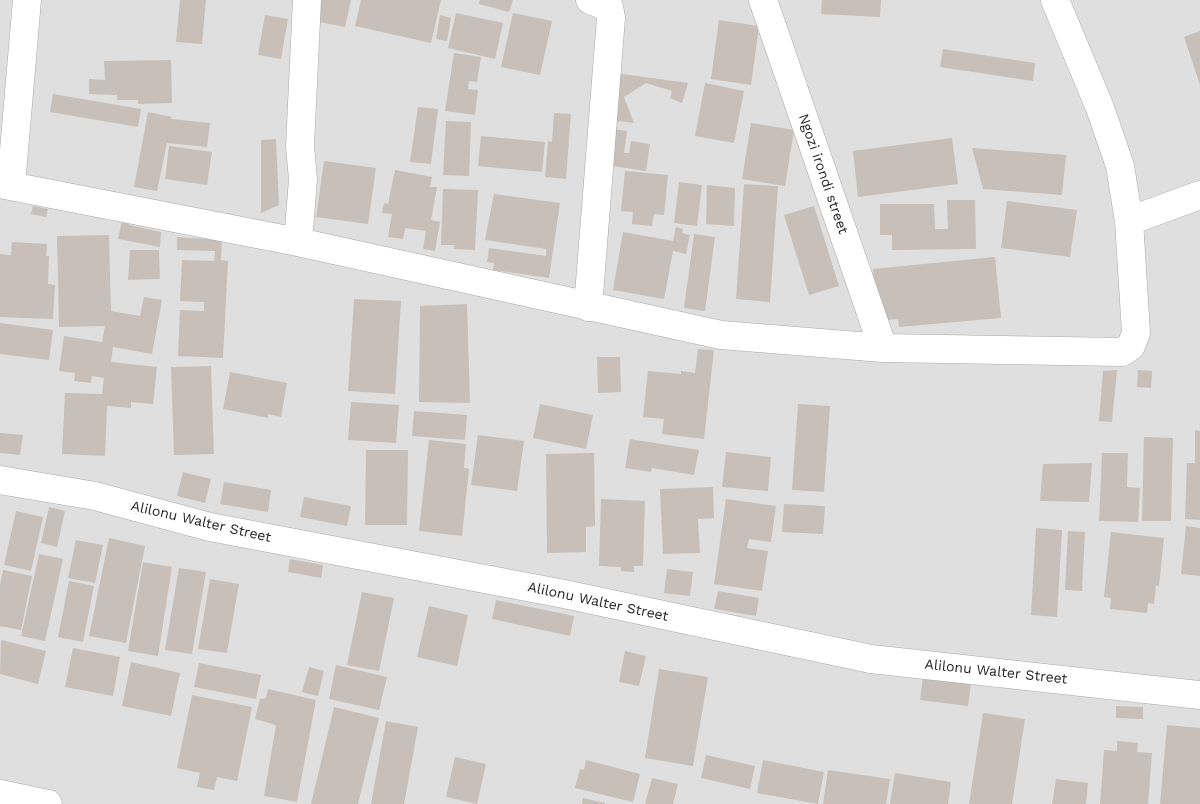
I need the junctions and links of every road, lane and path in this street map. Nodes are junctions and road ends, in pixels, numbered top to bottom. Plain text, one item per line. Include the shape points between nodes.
1 (27, 0) edge
2 (306, 0) edge
3 (590, 0) edge
4 (763, 0) edge
5 (1055, 0) edge
6 (6, 184) edge
7 (1200, 195) edge
8 (1128, 221) junction
9 (298, 242) junction
10 (588, 307) junction
11 (883, 348) junction
12 (0, 480) edge
13 (1200, 695) edge
14 (0, 794) edge
15 (48, 804) edge

1 - 6 street
2 - 9 street via 300,146 303,179
3 - 10 street via 609,7 611,18
4 - 11 street, Ngozi irondi street
5 - 8 street via 1100,108 1120,166
6 - 9 street
7 - 8 street
8 - 11 street via 1136,333 1132,346 1122,352
9 - 10 street
10 - 11 street via 721,335
12 - 13 street, Alilonu Walter Street via 95,496 210,527 564,594 871,659
14 - 15 street

